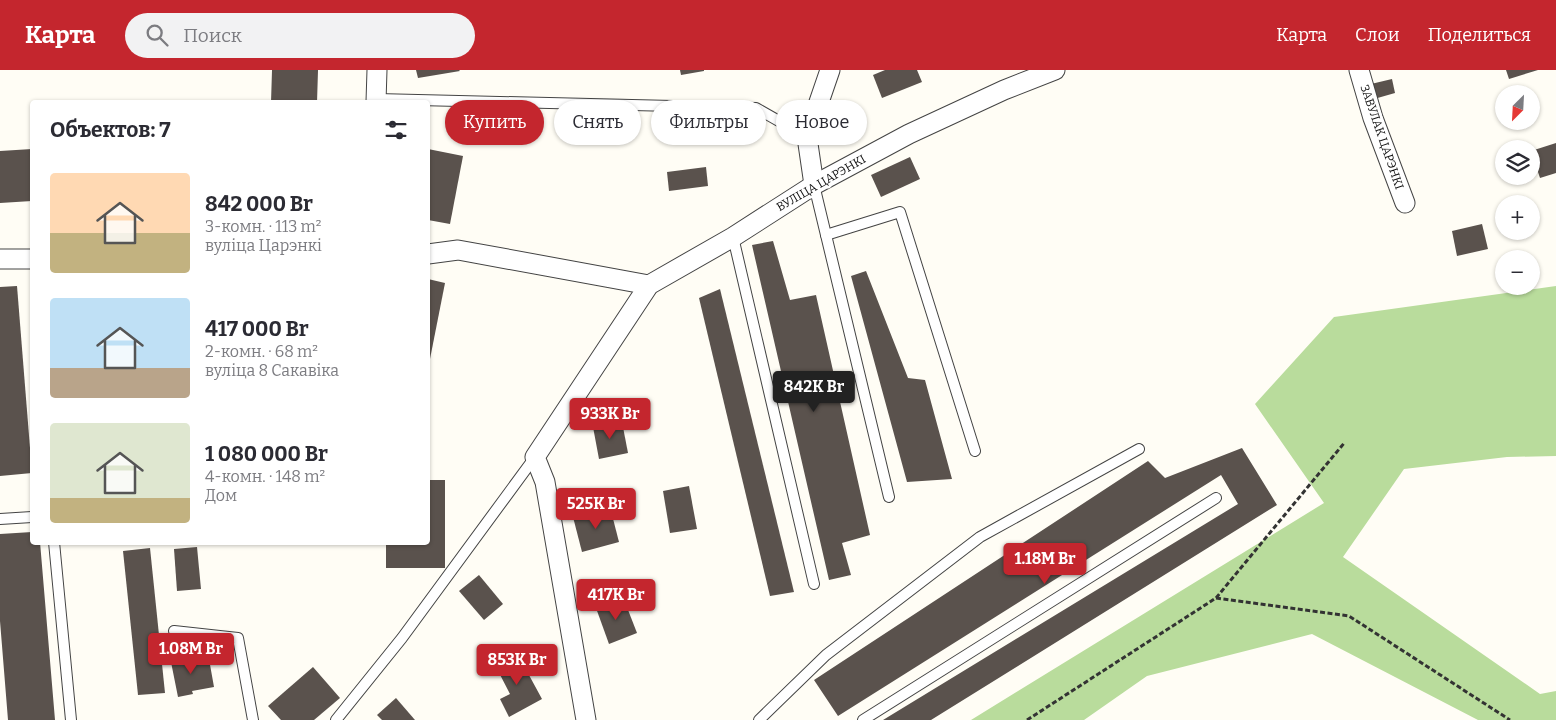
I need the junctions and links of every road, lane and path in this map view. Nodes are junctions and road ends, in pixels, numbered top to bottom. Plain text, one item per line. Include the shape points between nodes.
1 (377, 70) edge
2 (830, 70) edge
3 (1055, 70) edge
4 (1359, 70) edge
5 (377, 100) edge
6 (820, 100) edge
7 (430, 102) edge
8 (776, 119) edge
9 (809, 145) edge
10 (814, 185) junction
11 (1405, 203) dead end
12 (826, 234) junction
13 (733, 237) junction
14 (430, 254) edge
15 (0, 259) edge
16 (30, 259) edge
17 (649, 285) junction
18 (1345, 442) dead end
19 (1139, 449) dead end
20 (975, 451) dead end
21 (535, 457) junction
22 (889, 496) dead end
23 (1216, 498) dead end
24 (30, 517) edge
25 (0, 519) edge
26 (54, 545) edge
27 (814, 584) dead end
28 (1216, 598) junction
29 (174, 631) dead end
30 (71, 720) edge
31 (253, 720) edge
32 (336, 720) edge
33 (586, 720) edge
34 (759, 720) edge
35 (863, 720) edge
36 (1027, 720) edge
37 (1510, 720) edge

1 - 5 street
2 - 6 street
3 - 10 street, ВУЛІЦА ЦАРЭНКІ via 909,134
4 - 11 street, ЗАВУЛАК ЦАРЭНКІ
7 - 8 lane via 756,108
9 - 10 street
10 - 12 lane
10 - 13 street, ВУЛІЦА ЦАРЭНКІ
12 - 20 lane via 900,212
12 - 22 lane
13 - 17 street, ВУЛІЦА ЦАРЭНКІ
13 - 27 lane
14 - 17 street via 458,250
15 - 16 street
17 - 21 street
18 - 28 path
19 - 34 lane via 980,537 826,655
21 - 32 lane via 402,638
21 - 33 street via 545,482
23 - 35 lane
24 - 25 lane
26 - 30 lane
28 - 36 path
28 - 37 path via 1349,616
29 - 31 lane via 238,638

